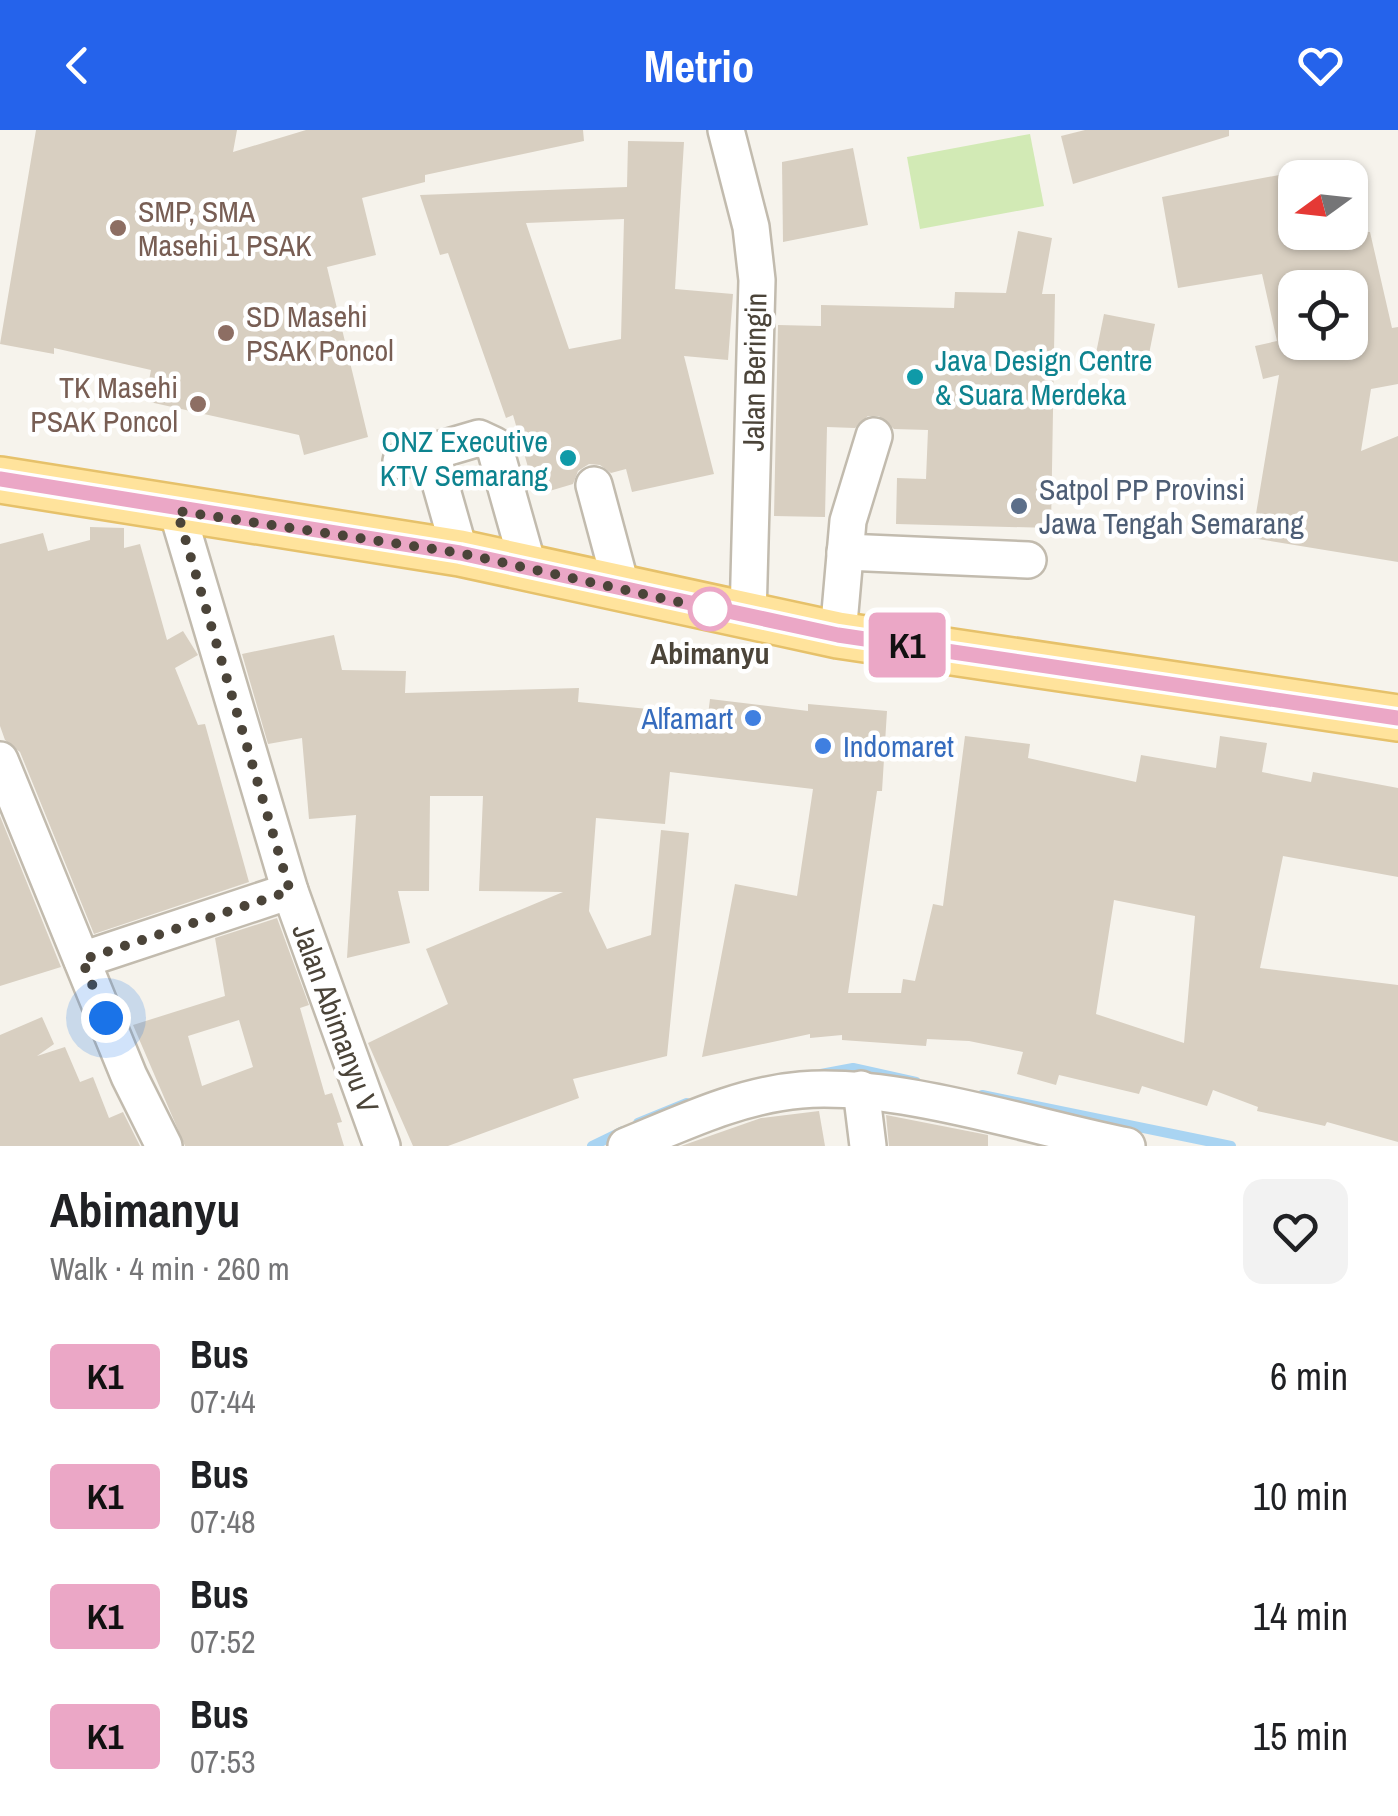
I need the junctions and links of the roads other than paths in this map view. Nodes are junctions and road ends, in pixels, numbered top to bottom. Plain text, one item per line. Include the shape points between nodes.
1 (726, 130) edge
2 (874, 436) dead end
3 (0, 480) edge
4 (594, 486) dead end
5 (177, 511) junction
6 (844, 552) junction
7 (460, 553) junction
8 (1028, 560) dead end
9 (529, 568) junction
10 (622, 589) junction
11 (748, 617) junction
12 (838, 635) junction
13 (1398, 718) edge
14 (0, 760) edge
15 (13, 833) edge
16 (290, 891) junction
17 (82, 960) junction
18 (861, 1089) junction
19 (164, 1146) edge
20 (382, 1146) edge
21 (626, 1146) edge
22 (868, 1146) edge
23 (1127, 1146) edge

1 - 11 street, Jalan Beringin via 751,226 757,280
2 - 6 street
3 - 5 main road
4 - 10 street
5 - 7 main road
5 - 16 street, Jalan Abimanyu V
6 - 8 street
6 - 12 street
7 - 9 main road
7 - 9 street via 416,456 478,438 494,445
9 - 10 main road
10 - 11 main road
11 - 12 main road
12 - 13 main road
14 - 15 street
15 - 17 street
16 - 17 street, Jalan Abimanyu V
16 - 20 street, Jalan Abimanyu V
17 - 19 street
18 - 21 street via 799,1090 724,1106
18 - 22 street
18 - 23 street

